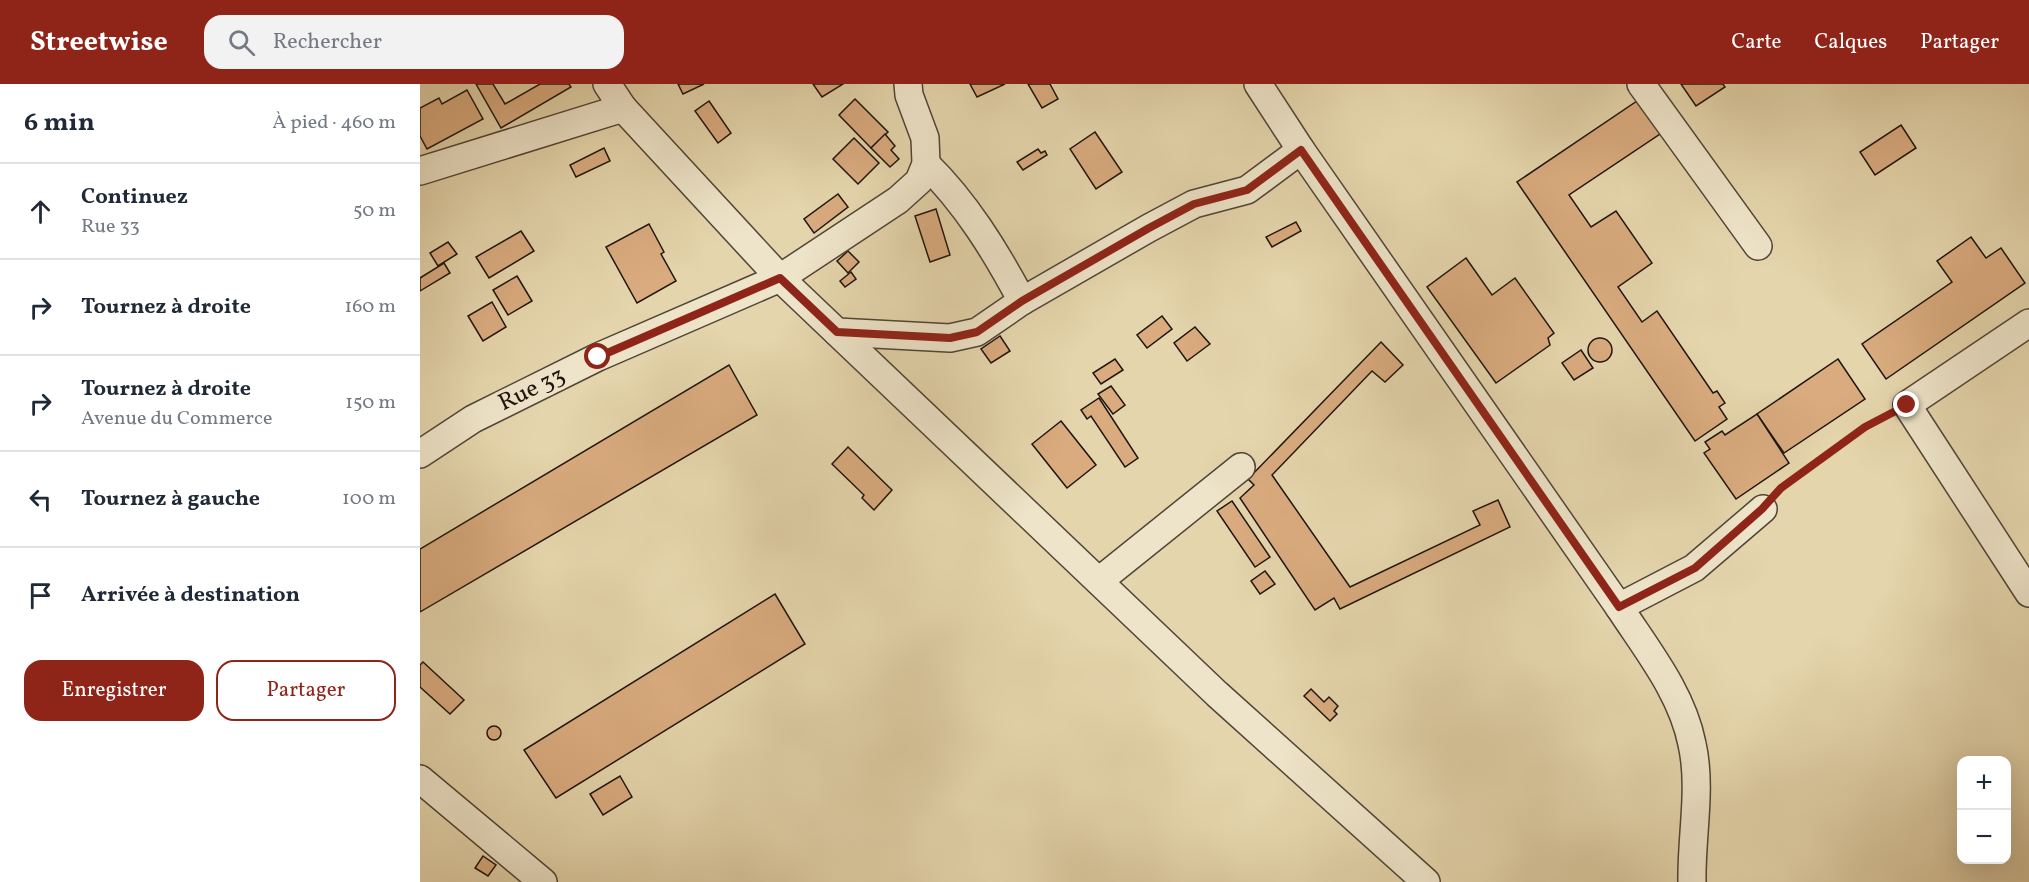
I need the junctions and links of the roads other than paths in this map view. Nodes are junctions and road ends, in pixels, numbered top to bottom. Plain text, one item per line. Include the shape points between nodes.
1 (607, 84) edge
2 (908, 84) edge
3 (1258, 84) edge
4 (1641, 84) edge
5 (623, 108) junction
6 (1301, 150) junction
7 (926, 164) junction
8 (420, 171) edge
9 (1758, 246) dead end
10 (780, 278) junction
11 (1022, 301) junction
12 (2029, 323) edge
13 (837, 332) junction
14 (420, 453) edge
15 (1240, 467) dead end
16 (1762, 509) road end
17 (1099, 581) junction
18 (2029, 593) edge
19 (1619, 607) junction
20 (420, 779) edge
21 (543, 882) edge
22 (1426, 882) edge
23 (1692, 882) edge

1 - 5 street
2 - 7 street via 925,138
3 - 6 street
4 - 9 street
5 - 8 street
5 - 10 street
6 - 11 street via 1247,190 1194,204
6 - 19 street
7 - 10 street, Rue 33 via 920,181 898,201
7 - 11 street via 948,186 1001,262
10 - 13 street
10 - 14 street, Rue 33 via 587,363 473,419
11 - 13 street via 977,332 950,338
12 - 18 street via 1907,405
13 - 17 street
15 - 17 street
16 - 19 street via 1695,568
17 - 22 street via 1217,694
19 - 23 street via 1667,681 1683,711 1693,745 1696,779
20 - 21 street

